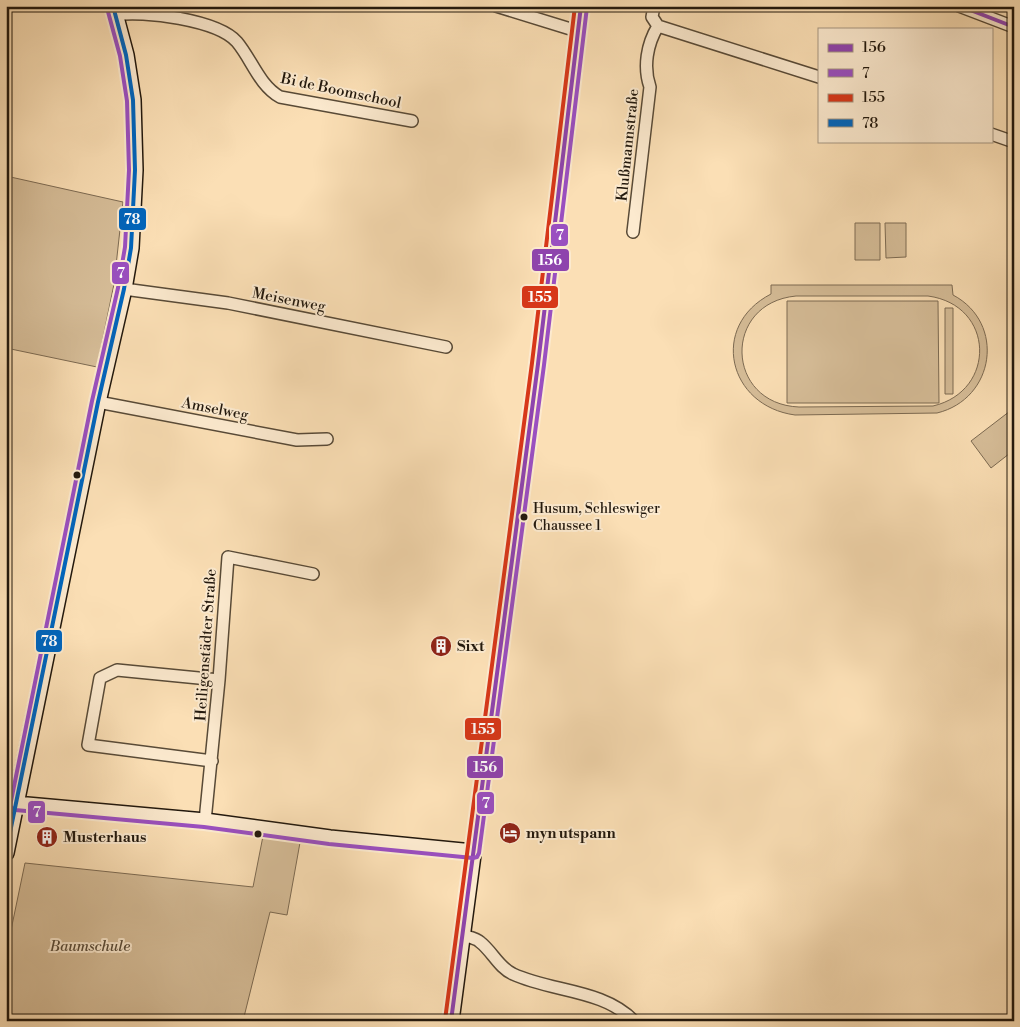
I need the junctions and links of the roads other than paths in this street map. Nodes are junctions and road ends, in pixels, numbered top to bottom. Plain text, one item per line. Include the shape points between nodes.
1 (496, 6) edge
2 (581, 6) edge
3 (654, 6) edge
4 (958, 6) edge
5 (114, 11) edge
6 (658, 26) junction
7 (1014, 27) edge
8 (577, 31) junction
9 (818, 77) edge
10 (412, 121) dead end
11 (992, 134) edge
12 (1014, 142) edge
13 (633, 232) dead end
14 (124, 289) junction
15 (446, 347) dead end
16 (98, 402) junction
17 (326, 439) dead end
18 (313, 574) dead end
19 (219, 680) junction
20 (212, 760) junction
21 (16, 804) junction
22 (205, 821) junction
23 (473, 852) junction
24 (6, 853) edge
25 (462, 935) junction
26 (451, 1021) edge
27 (634, 1021) edge

1 - 8 street
2 - 8 street
3 - 6 street via 652,17
4 - 7 street
5 - 10 street, Bi de Boomschool via 178,19 224,31 237,42 265,85 280,97
5 - 14 street via 126,55 133,100 134,202
6 - 9 street
6 - 13 street, Klußmannstraße via 650,38 646,74 650,87
8 - 23 street via 538,364
11 - 12 street
14 - 15 street, Meisenweg via 228,303
14 - 16 street
16 - 17 street, Amselweg via 297,440
16 - 21 street
18 - 19 street, Heiligenstädter Straße via 228,557
19 - 20 street, Heiligenstädter Straße
19 - 20 street via 117,670 100,678 88,745
20 - 22 street, Heiligenstädter Straße
21 - 22 street
21 - 24 street
22 - 23 street via 330,838
23 - 25 street
25 - 26 street
25 - 27 street via 480,941 510,973 531,982 602,1000 627,1013

